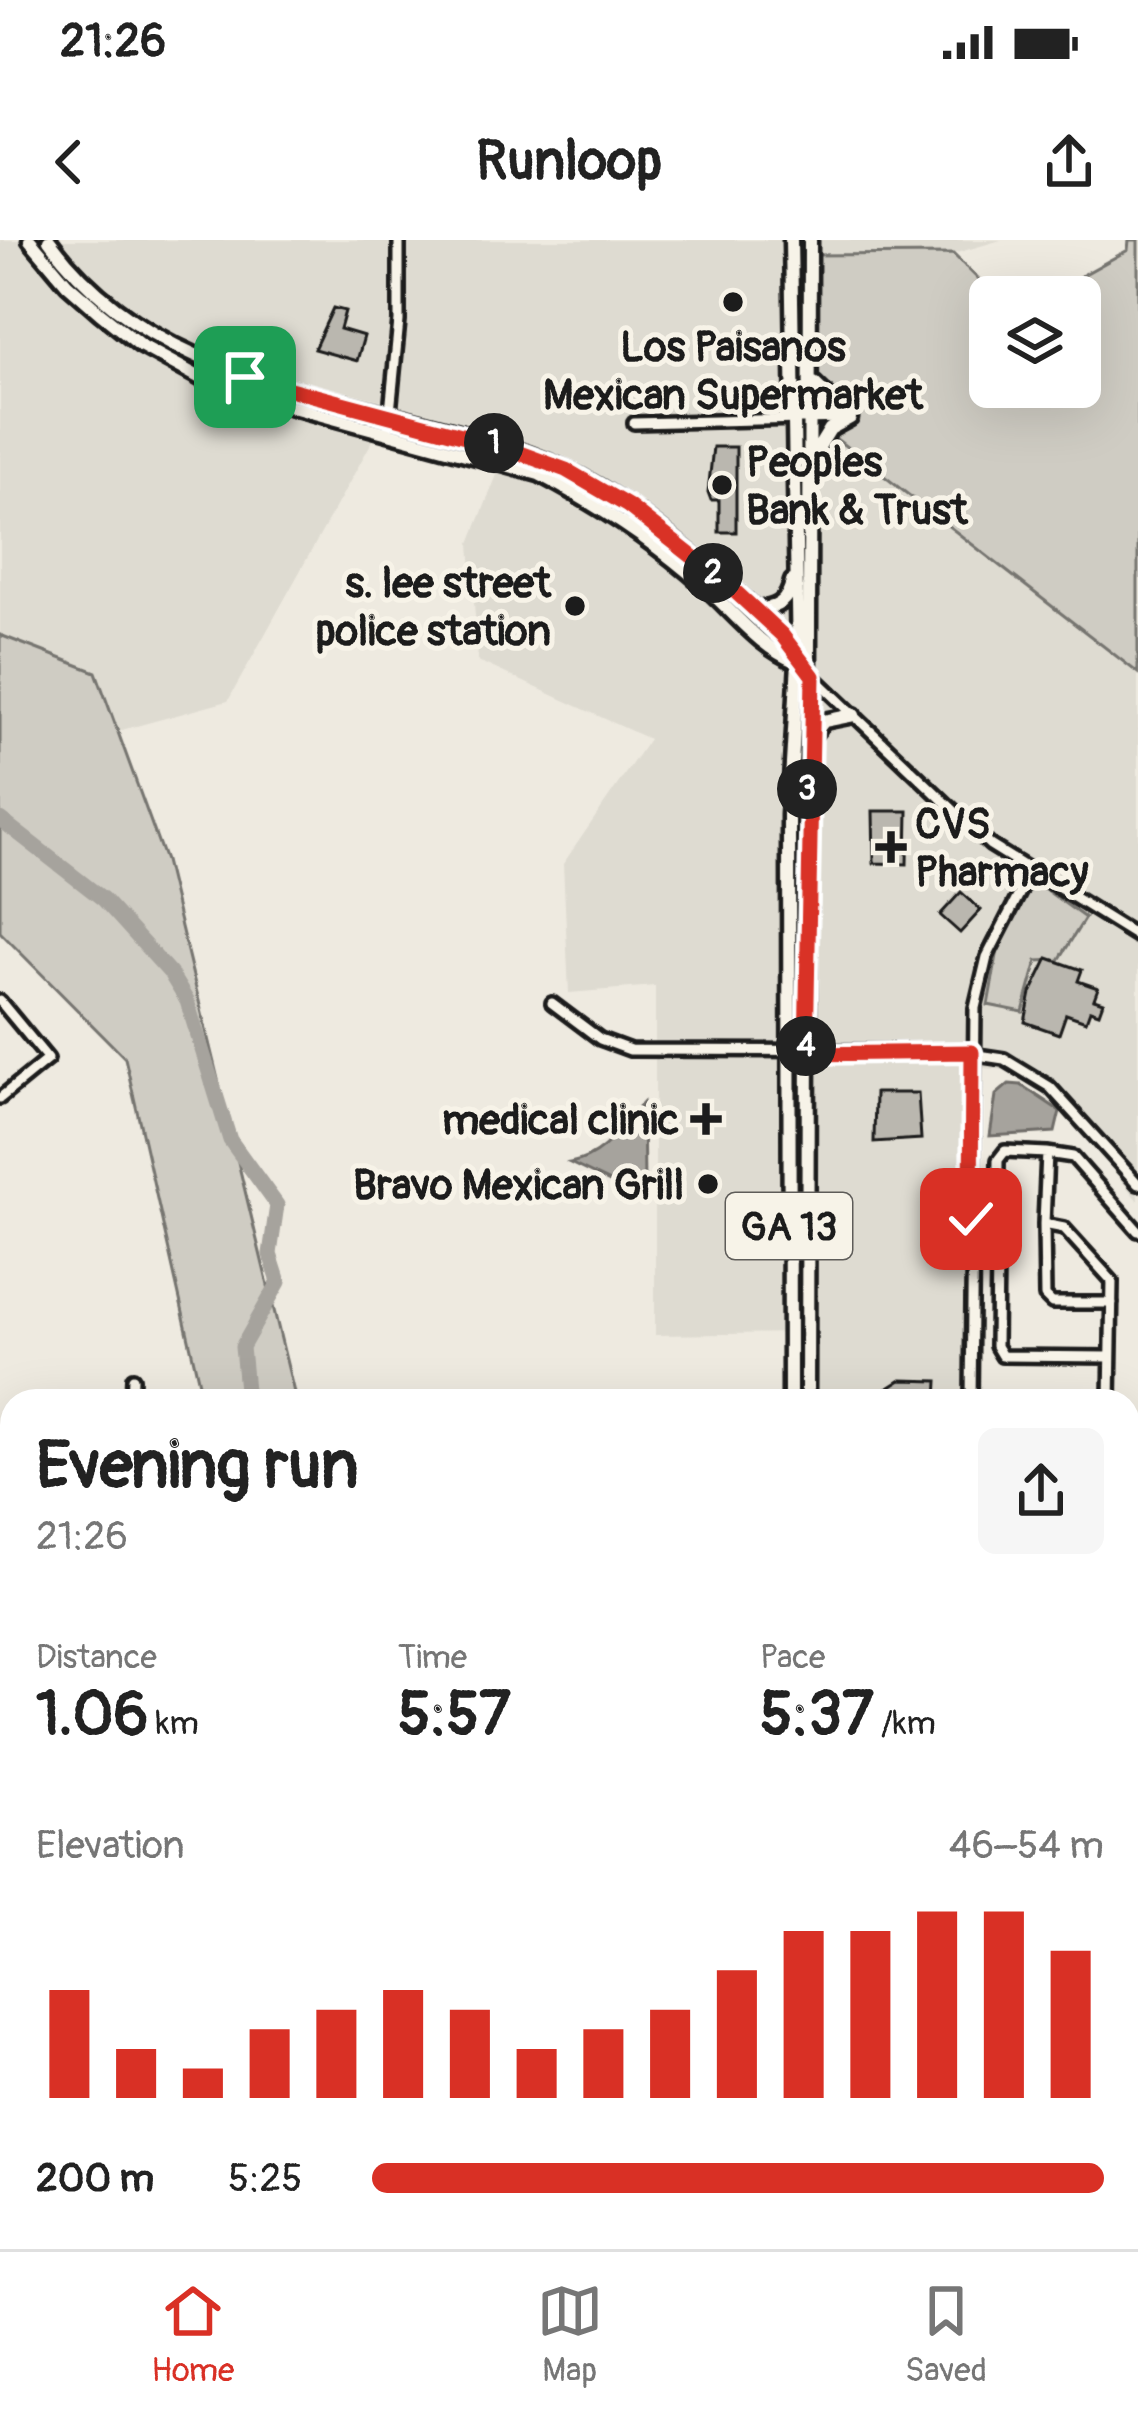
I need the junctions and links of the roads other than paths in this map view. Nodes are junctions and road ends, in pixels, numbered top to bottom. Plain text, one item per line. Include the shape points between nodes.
1 (31, 240) edge
2 (49, 240) edge
3 (399, 240) edge
4 (791, 240) edge
5 (810, 240) edge
6 (811, 376) junction
7 (392, 416) junction
8 (850, 418) junction
9 (811, 421) junction
10 (791, 422) junction
11 (634, 423) dead end
12 (388, 432) junction
13 (811, 461) junction
14 (794, 562) junction
15 (754, 609) junction
16 (798, 662) junction
17 (813, 676) junction
18 (854, 716) junction
19 (808, 748) junction
20 (1030, 873) junction
21 (1138, 938) edge
22 (0, 1001) edge
23 (552, 1003) dead end
24 (789, 1052) junction
25 (972, 1052) junction
26 (806, 1054) junction
27 (0, 1098) edge
28 (1047, 1153) junction
29 (1138, 1184) edge
30 (1044, 1224) junction
31 (1138, 1231) edge
32 (1112, 1304) junction
33 (1110, 1357) junction
34 (133, 1378) dead end
35 (133, 1389) edge
36 (790, 1389) edge
37 (807, 1389) edge
38 (971, 1389) edge
39 (1110, 1389) edge

1 - 12 main road via 100,313 190,373 265,403
2 - 7 main road via 91,285 167,340 245,377
3 - 7 street
4 - 10 main road, GA 13
5 - 6 main road, GA 13
6 - 8 main road via 821,396
6 - 9 main road, GA 13
7 - 12 street
7 - 15 main road via 566,470 628,506
8 - 9 street
8 - 13 main road via 830,429
9 - 10 street
9 - 13 main road, GA 13
10 - 11 street
10 - 14 main road, GA 13
12 - 16 main road via 539,474 585,498 702,584 774,653
13 - 17 main road, GA 13
14 - 15 main road via 782,603
14 - 16 main road, GA 13
15 - 16 main road
16 - 17 main road
16 - 24 main road, GA 13 via 788,815
17 - 18 street
17 - 19 main road, GA 13
18 - 19 main road via 824,721
18 - 20 street
19 - 26 main road, GA 13
20 - 21 street
20 - 25 street via 987,957
22 - 27 street via 48,1059
23 - 24 street via 616,1048
24 - 26 street
24 - 36 main road, GA 13
25 - 26 street
25 - 29 street via 1028,1070
25 - 38 street
26 - 37 main road, GA 13
28 - 30 street
28 - 31 street via 1072,1157
28 - 33 street via 1005,1150 998,1160 996,1346 1002,1356
30 - 32 street via 1064,1228 1112,1281
30 - 32 street via 1045,1296 1052,1303
32 - 33 street
33 - 39 street
34 - 35 street

